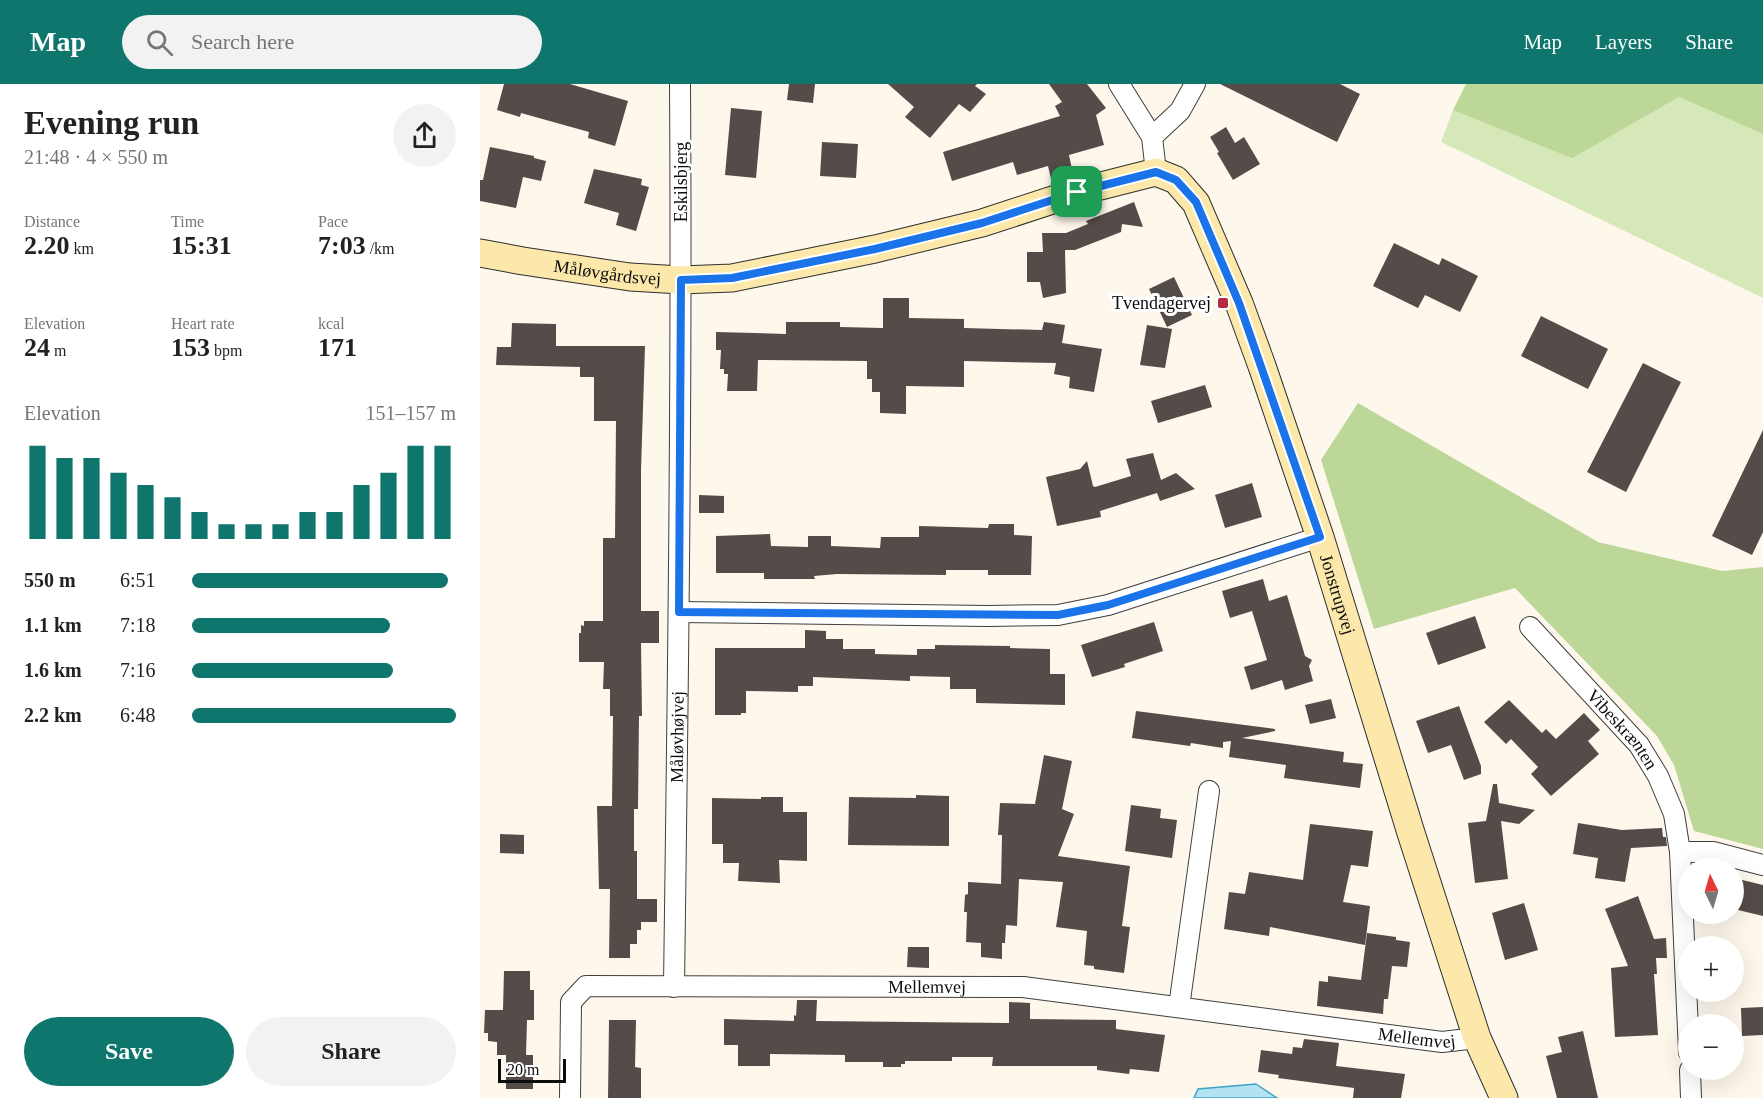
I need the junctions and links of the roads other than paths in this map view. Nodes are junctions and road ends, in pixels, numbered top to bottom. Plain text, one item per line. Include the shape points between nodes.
1 (680, 84) edge
2 (1119, 84) edge
3 (1195, 84) edge
4 (1152, 137) junction
5 (1156, 172) junction
6 (480, 253) edge
7 (681, 280) junction
8 (1320, 537) junction
9 (679, 612) junction
10 (1530, 627) dead end
11 (1209, 791) dead end
12 (1680, 852) junction
13 (1763, 866) edge
14 (674, 987) junction
15 (1179, 1007) junction
16 (1687, 1014) edge
17 (1477, 1038) junction
18 (1690, 1080) edge
19 (570, 1098) edge
20 (1504, 1098) edge
21 (1691, 1098) edge

1 - 7 street, Eskilsbjerg
2 - 4 street
3 - 4 street via 1180,111
4 - 5 street
5 - 7 street, Måløvgårdsvej via 1077,192 982,223 875,249 732,278
5 - 8 street, Jonstrupvej via 1176,180 1196,202 1239,303
6 - 7 street, Måløvgårdsvej via 630,277
7 - 9 street, Måløvhøjvej
8 - 9 street via 1108,605 1058,615
8 - 17 street, Jonstrupvej
9 - 14 street, Måløvhøjvej
10 - 12 street, Vibeskrænten via 1639,745 1674,814
11 - 15 street
12 - 13 street via 1713,852
12 - 16 street, Vibeskrænten
14 - 15 street, Mellemvej via 1023,987
14 - 19 street via 586,986 571,1002
15 - 17 street, Mellemvej via 1442,1042
17 - 20 street, Jonstrupvej
18 - 21 street

